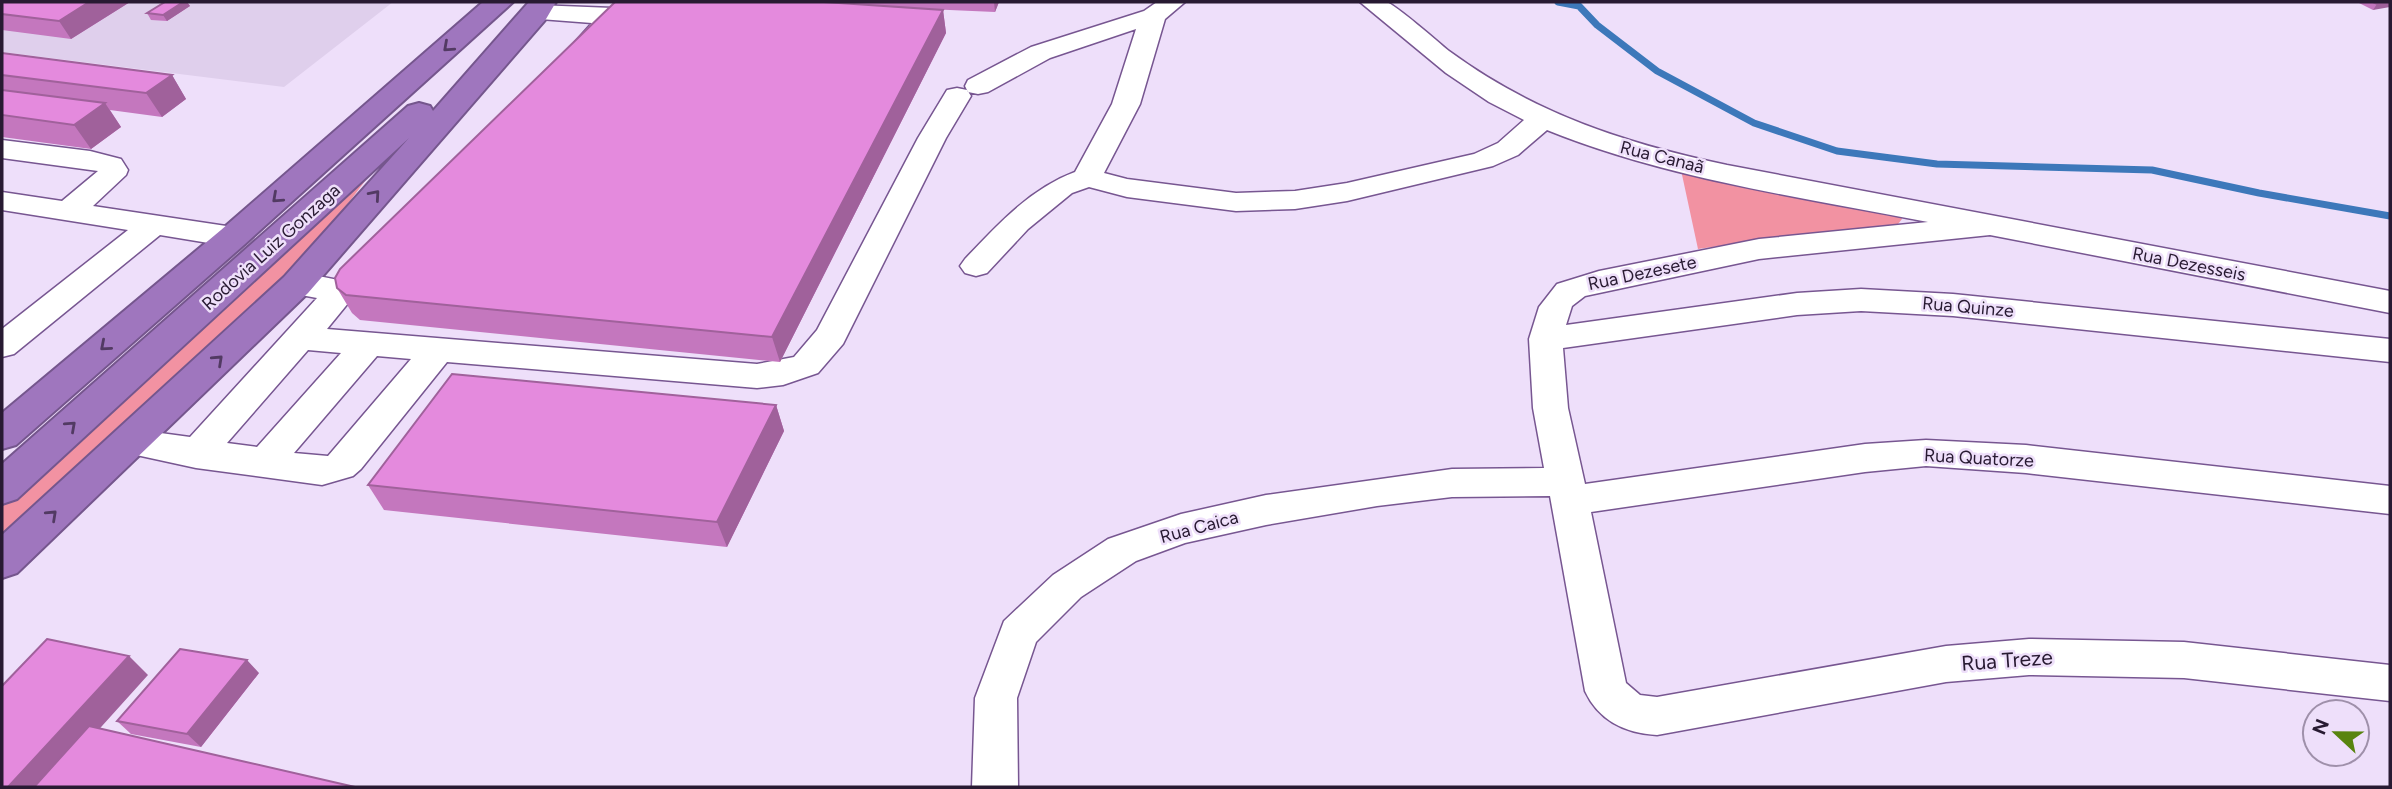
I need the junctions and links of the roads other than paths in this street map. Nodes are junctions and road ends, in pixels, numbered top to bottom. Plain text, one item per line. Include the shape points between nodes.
1 (499, 2) edge
2 (1372, 2) edge
3 (538, 6) edge
4 (1163, 9) edge
5 (565, 65) edge
6 (1543, 120) junction
7 (2, 149) edge
8 (1087, 178) junction
9 (2, 201) edge
10 (69, 211) junction
11 (155, 224) junction
12 (1987, 226) junction
13 (233, 237) junction
14 (976, 266) dead end
15 (296, 285) junction
16 (2350, 294) junction
17 (2390, 302) edge
18 (301, 338) junction
19 (1546, 339) junction
20 (368, 344) junction
21 (2, 346) edge
22 (2384, 349) edge
23 (438, 350) junction
24 (4, 431) edge
25 (131, 442) junction
26 (196, 454) junction
27 (264, 464) junction
28 (2, 488) edge
29 (1567, 492) junction
30 (2390, 500) edge
31 (2, 561) edge
32 (2390, 683) edge
33 (1627, 712) joint
34 (995, 787) edge

1 -> 13 highway, Rodovia Luiz Gonzaga
2 - 6 street, Rua Canaã via 1482,86
3 - 5 street via 613,16
15 -> 3 highway
28 -> 3 highway, Rodovia Luiz Gonzaga
4 - 8 street via 1126,104
4 - 23 street via 1034,53 967,91 831,336 806,365 757,376
6 - 8 street via 1508,149 1483,160 1295,200 1236,202 1127,188
6 - 12 street, Rua Canaã via 1637,153
7 - 10 street via 110,165 111,175
8 - 14 street via 1062,187 1017,222
9 - 10 street
10 - 11 street
11 - 13 street
11 - 21 street
12 - 16 street, Rua Dezesseis
12 - 19 street, Rua Dezesete via 1759,249 1599,281 1563,294
13 -> 24 highway, Rodovia Luiz Gonzaga
15 - 18 street via 352,281
25 -> 15 highway
16 - 17 street, Rua Dezesseis
16 - 22 street
18 - 20 street
18 - 26 street
19 - 22 street, Rua Quinze via 1797,304 1861,300 1953,305
19 - 29 street, Rua Dezesete via 1550,406
20 - 23 street
20 - 27 street
23 - 27 street via 340,466 322,471
25 - 26 street
31 -> 25 highway
26 - 27 street
29 - 30 street, Rua Quatorze via 1926,453
29 - 33 street, Rua Dezesete via 1606,691
29 - 34 street, Rua Caica via 1452,483 1377,492 1181,529 1122,550 1068,586 1019,633 996,698
32 - 33 street, Rua Treze via 2160,657 2073,656 1976,660 1657,716

